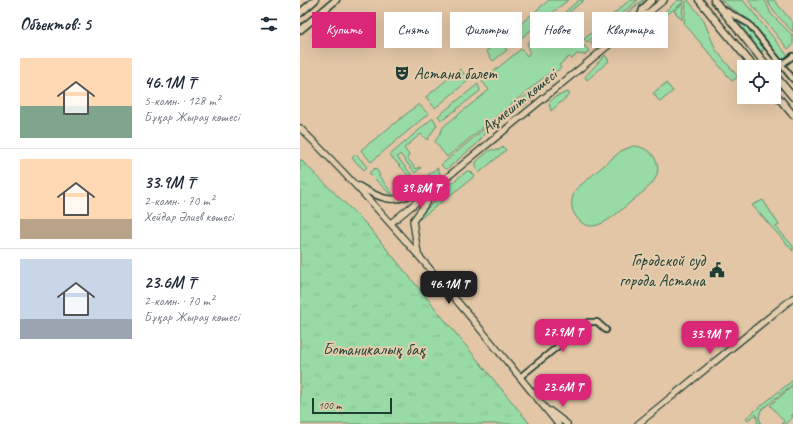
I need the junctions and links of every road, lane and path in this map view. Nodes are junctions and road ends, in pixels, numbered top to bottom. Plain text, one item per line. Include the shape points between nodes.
1 (315, 0) edge
2 (336, 0) edge
3 (652, 0) edge
4 (664, 0) edge
5 (699, 0) edge
6 (714, 0) edge
7 (719, 6) junction
8 (642, 12) edge
9 (650, 12) edge
10 (300, 13) edge
11 (300, 30) edge
12 (606, 48) edge
13 (793, 56) edge
14 (748, 60) edge
15 (762, 60) edge
16 (777, 60) edge
17 (781, 65) joint
18 (793, 79) edge
19 (781, 82) edge
20 (793, 97) edge
21 (781, 100) edge
22 (793, 115) edge
23 (300, 128) edge
24 (354, 182) junction
25 (440, 183) junction
26 (391, 223) junction
27 (418, 254) junction
28 (793, 298) edge
29 (606, 330) dead end
30 (520, 377) junction
31 (546, 409) junction
32 (647, 416) junction
33 (558, 424) edge
34 (567, 424) edge
35 (638, 424) edge
36 (644, 424) edge

1 - 10 main road
2 - 11 main road
3 - 8 main road
4 - 9 street, Ақмешіт көшесі
5 - 14 main road
6 - 7 main road
7 - 15 main road
7 - 16 street via 749,24
12 - 25 street, Ақмешіт көшесі
13 - 17 street
17 - 18 street
19 - 20 main road
21 - 22 main road
23 - 24 street
24 - 25 street via 374,195 396,200
24 - 26 street
25 - 26 street, Ақмешіт көшесі
25 - 27 street via 413,221
26 - 27 street
27 - 30 street
28 - 32 street
29 - 30 street via 597,322 588,322
30 - 31 street
31 - 33 street
31 - 34 street
32 - 35 street
32 - 36 street

